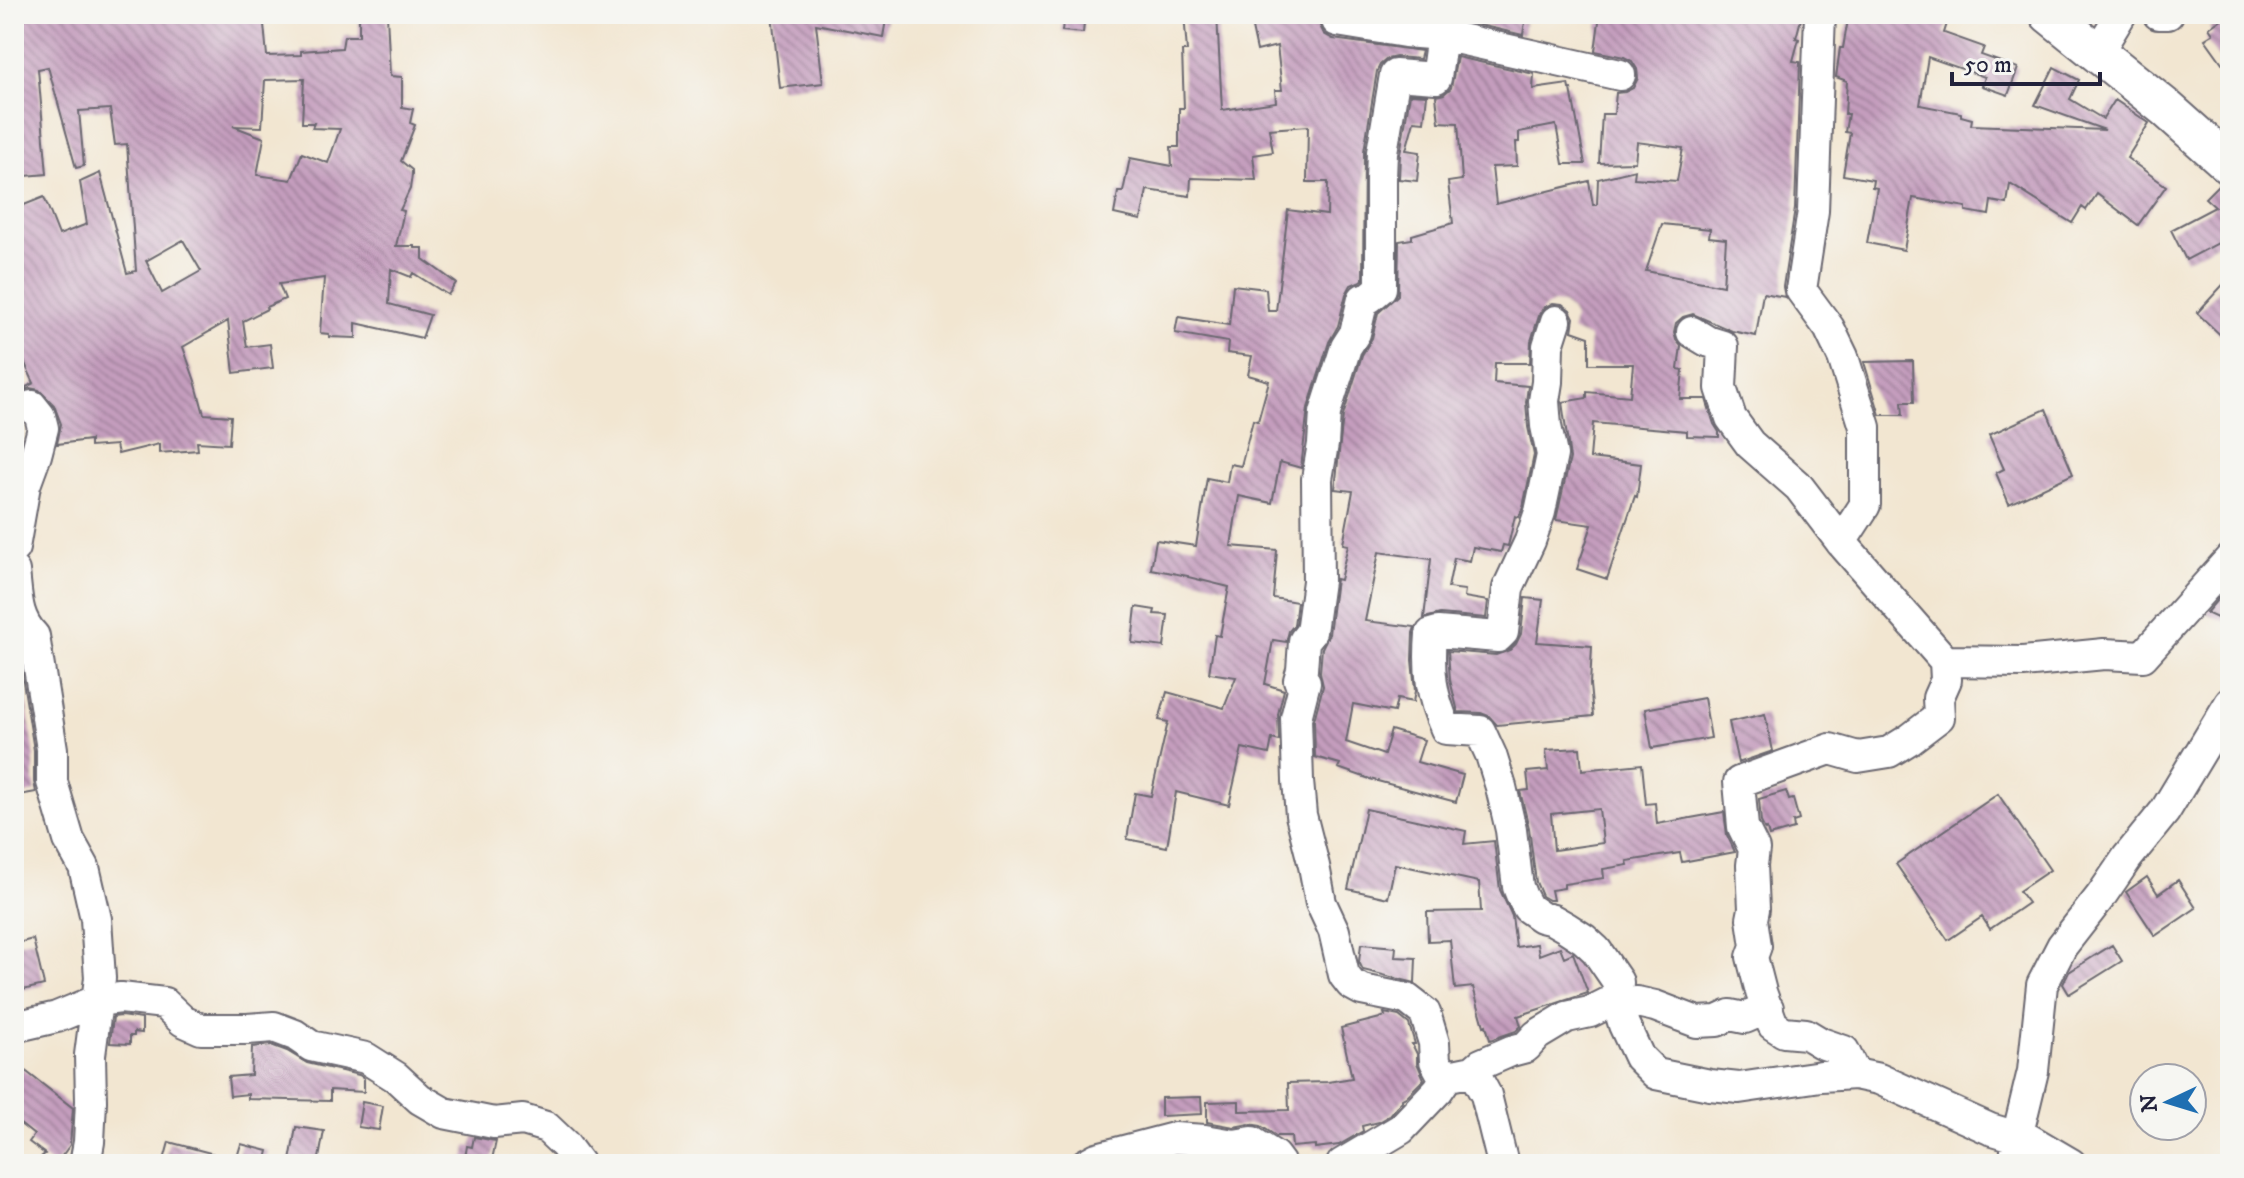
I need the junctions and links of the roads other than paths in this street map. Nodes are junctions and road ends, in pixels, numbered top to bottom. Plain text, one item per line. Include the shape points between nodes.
1 (1335, 14) edge
2 (1820, 14) edge
3 (2049, 14) edge
4 (2121, 14) edge
5 (2158, 14) edge
6 (2168, 14) edge
7 (1443, 24) edge
8 (2098, 52) junction
9 (1620, 75) dead end
10 (2230, 165) edge
11 (1556, 321) dead end
12 (1692, 332) dead end
13 (32, 406) dead end
14 (1841, 542) junction
15 (14, 548) edge
16 (2230, 559) edge
17 (14, 571) edge
18 (1945, 661) junction
19 (2230, 703) edge
20 (96, 1001) junction
21 (1617, 1002) junction
22 (1768, 1008) junction
23 (14, 1027) edge
24 (1461, 1072) junction
25 (1855, 1074) junction
26 (2016, 1150) edge
27 (85, 1164) edge
28 (579, 1164) edge
29 (1086, 1164) edge
30 (1280, 1164) edge
31 (1342, 1164) edge
32 (1503, 1164) edge
33 (2071, 1164) edge

1 - 7 street via 1337,21 1405,32
2 - 14 street via 1813,211 1801,290 1843,357 1865,427 1865,505
3 - 8 main road
4 - 8 street
5 - 6 street
7 - 9 street
7 - 24 street via 1436,78 1395,75 1382,152 1381,288 1363,299 1325,413 1317,479 1318,581 1311,632 1304,641 1299,680 1305,682 1296,744 1301,815 1344,975 1362,990 1407,999 1425,1013 1441,1072
8 - 10 main road
11 - 21 street via 1548,346 1544,401 1552,455 1540,512 1508,588 1503,632 1498,637 1431,634 1429,675 1446,729 1480,731 1484,736 1511,830 1518,887 1528,908 1596,950 1618,982
12 - 14 street via 1723,346 1721,388 1731,418 1750,444 1799,487
13 - 15 street via 43,428 25,485
14 - 18 street
16 - 18 street via 2143,656
17 - 20 street via 24,627 34,636 52,749 52,782 69,840 84,867 96,919
18 - 22 street via 1939,717 1889,752 1858,757 1830,749 1739,782 1743,827 1754,849 1752,957
19 - 26 street via 2165,811 2062,946 2042,985 2033,1071
20 - 23 street
20 - 27 street
20 - 28 street via 164,1003 201,1029 274,1027 311,1046 366,1058 444,1113 546,1127
21 - 22 street via 1655,1006 1697,1022 1730,1015 1745,1018
21 - 24 street via 1567,1017 1526,1047
21 - 25 street via 1639,1057 1656,1074 1739,1088
22 - 25 street via 1773,1025 1784,1032 1806,1034 1844,1051
24 - 31 street via 1401,1129
24 - 32 street via 1486,1095
25 - 26 street via 1879,1079 1990,1129
26 - 33 street via 2025,1137
29 - 30 street via 1174,1138 1252,1142

